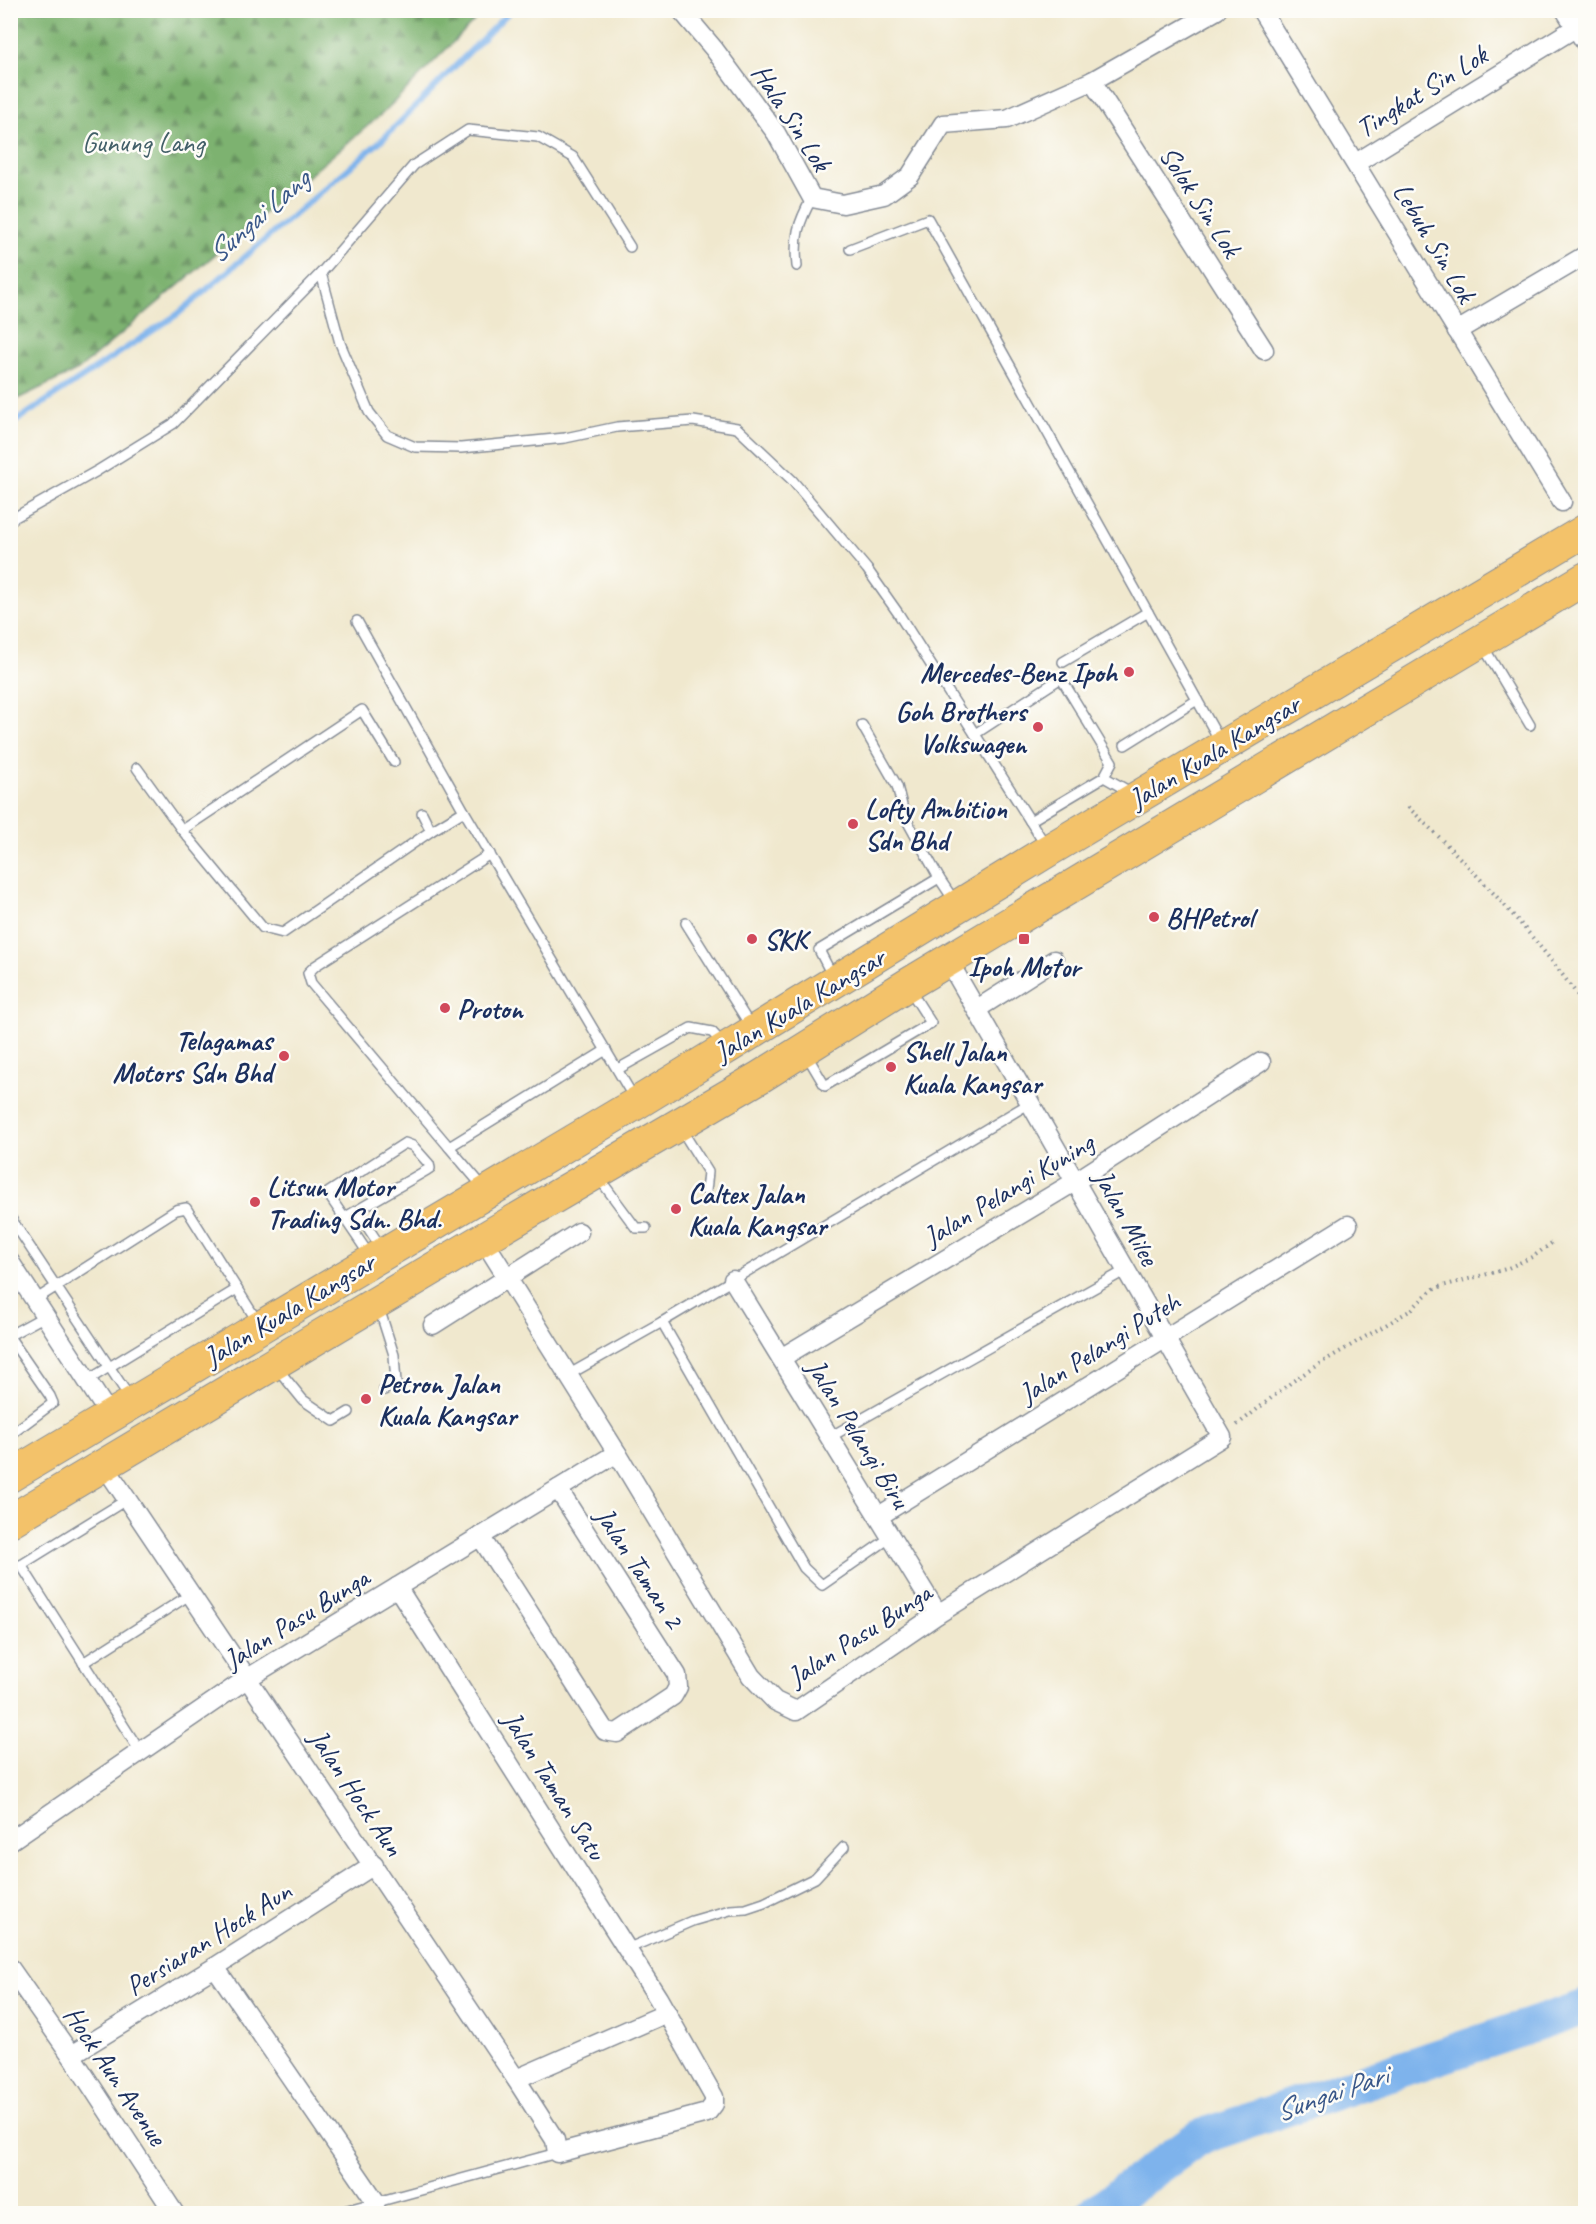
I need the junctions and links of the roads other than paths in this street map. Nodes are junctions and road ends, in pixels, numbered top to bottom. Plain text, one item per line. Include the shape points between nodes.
1 (681, 10) edge
2 (1216, 10) edge
3 (1261, 10) edge
4 (1565, 10) edge
5 (1575, 28) junction
6 (1586, 44) edge
7 (1092, 81) junction
8 (1356, 163) junction
9 (812, 198) junction
10 (630, 247) dead end
11 (850, 249) dead end
12 (1586, 255) edge
13 (797, 266) dead end
14 (321, 273) junction
15 (1457, 330) junction
16 (1264, 350) dead end
17 (1562, 502) dead end
18 (10, 520) edge
19 (1586, 530) edge
20 (1586, 546) edge
21 (1586, 578) edge
22 (1504, 579) junction
23 (1148, 612) junction
24 (357, 621) dead end
25 (1480, 642) junction
26 (1063, 662) dead end
27 (1197, 700) junction
28 (1530, 725) dead end
29 (862, 726) dead end
30 (975, 734) junction
31 (1125, 745) dead end
32 (1223, 746) junction
33 (394, 762) dead end
34 (136, 768) dead end
35 (1104, 777) junction
36 (1138, 796) junction
37 (464, 811) junction
38 (422, 813) dead end
39 (1030, 821) junction
40 (182, 830) junction
41 (431, 831) junction
42 (1049, 850) junction
43 (490, 854) junction
44 (939, 878) junction
45 (957, 906) junction
46 (686, 923) dead end
47 (1054, 960) dead end
48 (949, 962) junction
49 (835, 982) junction
50 (907, 985) junction
51 (976, 1009) junction
52 (754, 1031) junction
53 (727, 1048) junction
54 (803, 1049) junction
55 (606, 1050) junction
56 (1261, 1062) dead end
57 (618, 1069) junction
58 (637, 1103) junction
59 (1030, 1103) junction
60 (679, 1125) junction
61 (449, 1147) junction
62 (596, 1174) junction
63 (1076, 1181) junction
64 (706, 1191) dead end
65 (488, 1192) junction
66 (357, 1211) junction
67 (10, 1217) edge
68 (344, 1218) junction
69 (1348, 1225) dead end
70 (646, 1228) dead end
71 (579, 1232) dead end
72 (483, 1239) junction
73 (379, 1256) junction
74 (10, 1262) edge
75 (1126, 1270) junction
76 (507, 1278) junction
77 (733, 1280) junction
78 (56, 1286) junction
79 (237, 1289) junction
80 (35, 1300) junction
81 (377, 1303) junction
82 (45, 1316) junction
83 (662, 1322) junction
84 (433, 1325) dead end
85 (261, 1326) junction
86 (10, 1336) edge
87 (1165, 1338) junction
88 (781, 1358) junction
89 (275, 1365) junction
90 (109, 1368) junction
91 (568, 1375) junction
92 (88, 1380) junction
93 (384, 1390) dead end
94 (122, 1409) junction
95 (350, 1412) dead end
96 (10, 1435) edge
97 (830, 1437) junction
98 (1222, 1437) joint
99 (617, 1452) junction
100 (104, 1465) junction
101 (10, 1476) edge
102 (558, 1489) junction
103 (126, 1500) junction
104 (879, 1516) junction
105 (10, 1521) edge
106 (480, 1536) junction
107 (891, 1537) junction
108 (16, 1565) edge
109 (397, 1587) junction
110 (191, 1594) junction
111 (939, 1614) junction
112 (83, 1663) junction
113 (248, 1678) junction
114 (141, 1753) junction
115 (10, 1841) edge
116 (844, 1847) dead end
117 (374, 1865) junction
118 (627, 1949) junction
119 (215, 1967) junction
120 (10, 1968) edge
121 (667, 2013) junction
122 (71, 2055) junction
123 (516, 2079) junction
124 (557, 2153) junction
125 (376, 2202) junction
126 (175, 2214) edge
127 (333, 2214) edge

1 - 9 street, Hala Sin Lok via 776,133
2 - 7 street, Hala Sin Lok
3 - 8 street, Lebuh Sin Lok
4 - 5 street
5 - 6 street
5 - 8 street, Tingkat Sin Lok
7 - 9 street, Hala Sin Lok via 1007,119 943,124 910,176 884,195 843,204
7 - 16 street, Solok Sin Lok
8 - 15 street, Lebuh Sin Lok
9 - 13 lane via 800,218 794,244
10 - 14 lane via 573,157 538,136 468,130 414,165
11 - 23 lane via 928,219
12 - 15 street
14 - 18 lane via 173,424
14 - 30 lane via 340,343 369,412 387,435 416,447 461,448 565,438 617,427 693,422 737,428 792,480 867,569
15 - 17 street, Lebuh Sin Lok
19 - 22 highway, Jalan Kuala Kangsar
20 - 22 highway via 1538,572 1518,580
21 - 25 highway, Jalan Kuala Kangsar
22 - 32 highway, Jalan Kuala Kangsar
23 - 26 lane
23 - 27 lane
24 - 37 lane
25 - 28 lane
25 - 48 highway, Jalan Kuala Kangsar
27 - 31 lane
27 - 32 lane
29 - 44 lane via 897,786 905,817
30 - 35 lane via 1061,678 1112,762
30 - 39 lane
32 - 36 highway, Jalan Kuala Kangsar
33 - 40 lane via 362,710
34 - 40 lane
35 - 36 lane
35 - 39 lane
36 - 42 highway, Jalan Kuala Kangsar
37 - 41 lane
37 - 43 lane
38 - 41 lane
39 - 42 lane
40 - 41 lane via 263,928 283,933
42 - 45 highway, Jalan Kuala Kangsar
43 - 55 lane
43 - 61 lane via 308,973 311,983
44 - 45 lane
44 - 49 lane via 819,950
45 - 49 highway, Jalan Kuala Kangsar
46 - 52 lane
47 - 51 street
48 - 50 highway, Jalan Kuala Kangsar
48 - 51 street, Jalan Milee
49 - 52 highway, Jalan Kuala Kangsar
50 - 54 highway, Jalan Kuala Kangsar
50 - 54 lane via 931,1023 825,1086
51 - 59 street, Jalan Milee
52 - 53 highway, Jalan Kuala Kangsar
53 - 57 lane via 712,1032 691,1028
53 - 58 highway, Jalan Kuala Kangsar
54 - 60 highway, Jalan Kuala Kangsar
55 - 57 lane
55 - 61 lane
56 - 63 street, Jalan Pelangi Kuning
57 - 58 lane
58 - 65 highway, Jalan Kuala Kangsar
59 - 63 street, Jalan Milee
59 - 77 lane
60 - 62 highway, Jalan Kuala Kangsar
60 - 64 lane via 708,1172
61 - 65 lane
62 - 70 lane via 636,1228
62 - 72 highway, Jalan Kuala Kangsar
63 - 75 street, Jalan Milee
63 - 88 street, Jalan Pelangi Kuning
65 - 73 highway, Jalan Kuala Kangsar
66 - 68 lane
66 - 68 lane via 430,1168 414,1146 405,1143 330,1189 328,1194
66 - 73 lane
67 - 78 lane
68 - 73 lane
69 - 87 street, Jalan Pelangi Puteh
71 - 76 street
72 - 76 street, Jalan Pasu Bunga
72 - 81 highway, Jalan Kuala Kangsar
73 - 85 highway, Jalan Kuala Kangsar
74 - 80 street
75 - 87 street, Jalan Milee
75 - 97 lane
76 - 84 street
76 - 91 street, Jalan Pasu Bunga
77 - 83 lane
77 - 88 street, Jalan Pelangi Biru
78 - 79 lane via 176,1210 186,1208
78 - 80 lane
78 - 90 lane
79 - 85 lane
79 - 90 lane
80 - 82 street
81 - 89 highway, Jalan Kuala Kangsar
81 - 93 lane via 394,1355 396,1383
82 - 86 lane
82 - 92 street
83 - 91 lane
83 - 107 lane via 811,1576 822,1585
85 - 94 highway, Jalan Kuala Kangsar
86 - 96 lane via 53,1403
87 - 98 street, Jalan Milee
87 - 104 street, Jalan Pelangi Puteh
88 - 97 street, Jalan Pelangi Biru
89 - 95 lane via 303,1400 334,1421
89 - 100 highway, Jalan Kuala Kangsar
90 - 92 lane
90 - 94 lane
91 - 99 street, Jalan Pasu Bunga
92 - 94 street
94 - 101 highway, Jalan Kuala Kangsar
97 - 104 street, Jalan Pelangi Biru
98 - 111 street, Jalan Pasu Bunga
99 - 102 street, Jalan Pasu Bunga
99 - 111 street, Jalan Pasu Bunga via 751,1676 775,1701 796,1711
100 - 103 street, Jalan Hock Aun
100 - 105 highway, Jalan Kuala Kangsar
102 - 106 street, Jalan Pasu Bunga
102 - 106 street, Jalan Taman 2 via 677,1675 678,1687 673,1696 617,1733 604,1731
103 - 108 lane
103 - 110 street, Jalan Hock Aun
104 - 107 street, Jalan Pelangi Biru
106 - 109 street, Jalan Pasu Bunga
107 - 111 street, Jalan Pelangi Biru
108 - 112 lane
109 - 113 street, Jalan Pasu Bunga
109 - 118 street, Jalan Taman Satu
110 - 112 lane
110 - 113 street, Jalan Hock Aun
112 - 114 lane
113 - 114 street, Jalan Pasu Bunga
113 - 117 street, Jalan Hock Aun
114 - 115 street, Jalan Pasu Bunga
116 - 118 lane via 815,1878 764,1903 692,1921
117 - 119 street, Persiaran Hock Aun
117 - 123 street, Jalan Hock Aun
118 - 121 street, Jalan Taman Satu
119 - 122 street, Persiaran Hock Aun
119 - 125 street
120 - 122 street, Hock Aun Avenue
121 - 123 street
121 - 124 street, Jalan Taman Satu via 714,2097 707,2113
122 - 126 street, Hock Aun Avenue
123 - 124 street, Jalan Hock Aun via 555,2140
124 - 125 lane
125 - 127 lane

